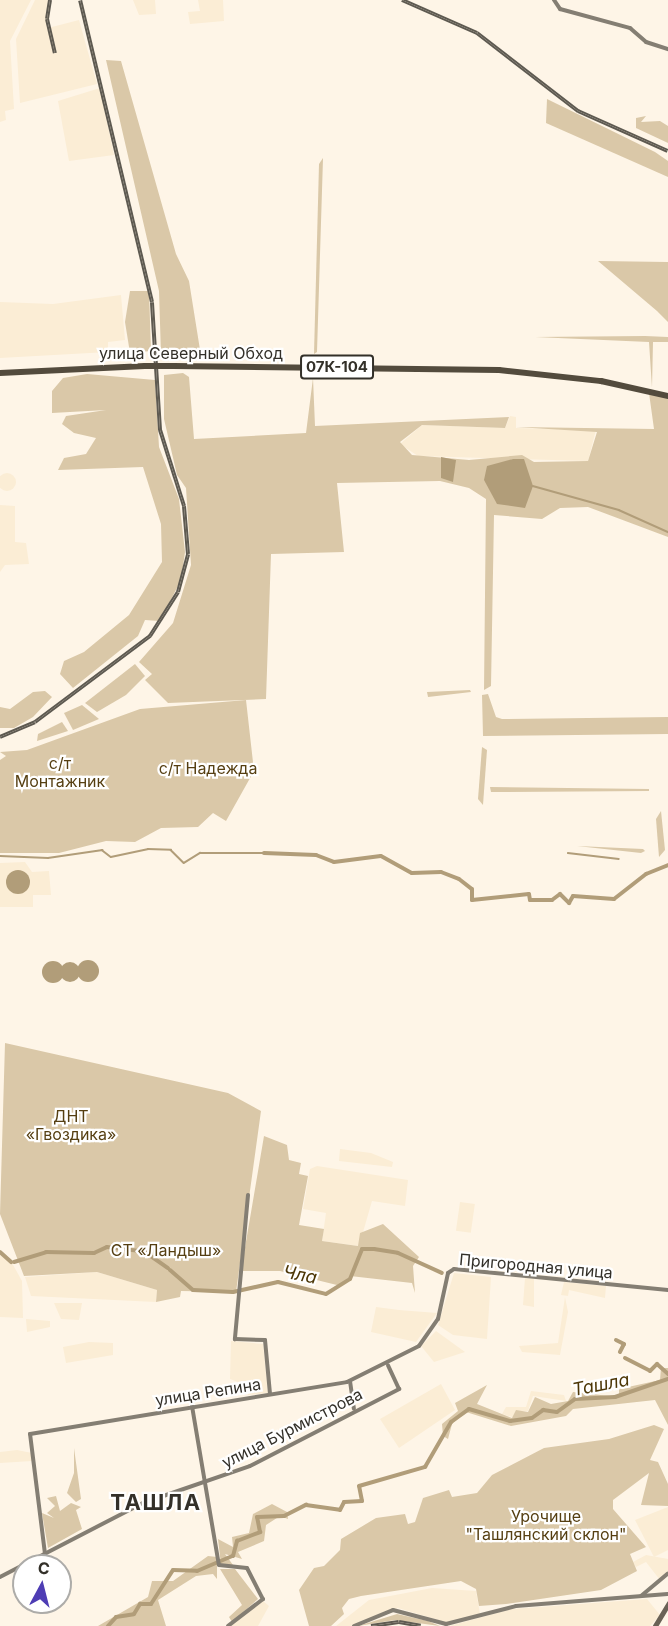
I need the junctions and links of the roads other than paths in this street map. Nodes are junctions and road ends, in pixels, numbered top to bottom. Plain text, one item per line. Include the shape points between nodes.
1 (555, 0) edge
2 (668, 49) edge
3 (0, 373) edge
4 (668, 396) edge
5 (248, 1195) dead end
6 (668, 1290) edge
7 (388, 1365) junction
8 (350, 1381) junction
9 (270, 1394) junction
10 (192, 1406) junction
11 (354, 1409) junction
12 (207, 1483) junction
13 (45, 1554) joint
14 (668, 1574) edge
15 (657, 1584) junction
16 (667, 1595) edge
17 (655, 1596) junction
18 (632, 1600) junction
19 (668, 1604) edge
20 (228, 1626) edge
21 (354, 1626) edge
22 (655, 1626) edge

1 - 2 street via 556,7 630,28 646,42
3 - 4 highway, улица Северный Обход / 07К-104, bridge via 145,366 499,370 601,381
5 - 9 street via 235,1339 265,1340
6 - 7 street, Пригородная улица via 454,1269 435,1326 418,1346
7 - 8 street, улица Репина
7 - 11 street, улица Бурмистрова via 399,1389
8 - 9 street, улица Репина
8 - 11 street
9 - 10 street, улица Репина
10 - 12 street
10 - 13 street, улица Репина via 30,1434
11 - 12 street, улица Бурмистрова via 250,1466
12 - 13 street, улица Бурмистрова via 143,1503
12 - 20 street via 219,1566 247,1568 263,1599
14 - 15 street
15 - 17 street via 651,1593
15 - 18 street
16 - 17 street
17 - 18 street
18 - 21 street via 516,1606 447,1624 393,1610
19 - 22 main road

